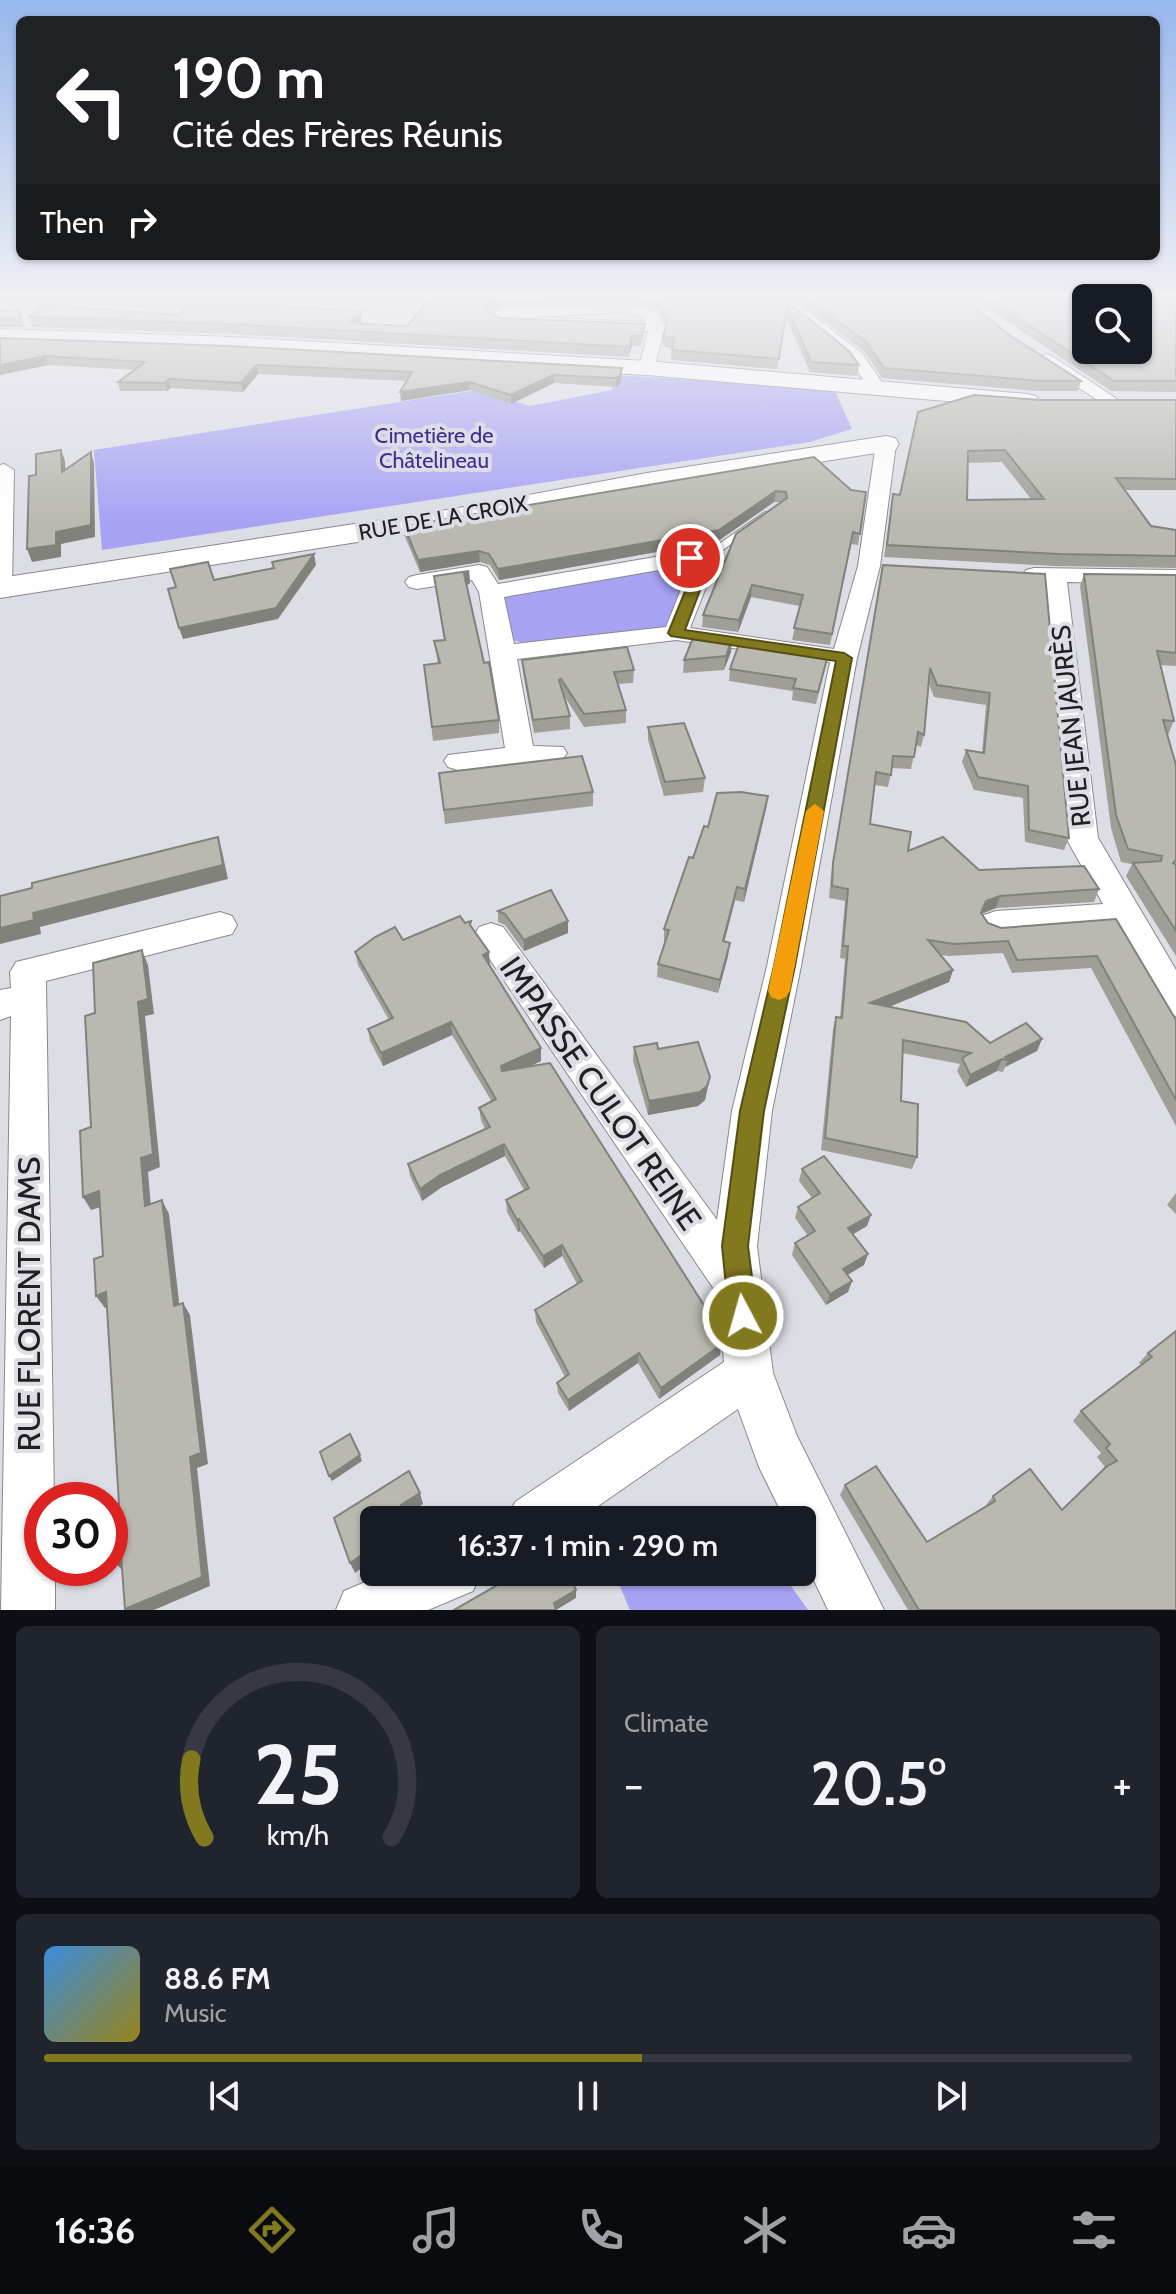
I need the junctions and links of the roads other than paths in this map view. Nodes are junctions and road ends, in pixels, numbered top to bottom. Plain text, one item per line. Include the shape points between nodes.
1 (677, 373) edge
2 (868, 373) edge
3 (1068, 373) edge
4 (1111, 401) junction
5 (1137, 401) edge
6 (894, 410) junction
7 (4, 470) dead end
8 (779, 506) edge
9 (694, 566) junction
10 (1010, 574) edge
11 (1055, 576) junction
12 (1176, 577) edge
13 (417, 582) dead end
14 (0, 588) edge
15 (491, 592) junction
16 (676, 633) junction
17 (503, 653) junction
18 (844, 658) junction
19 (553, 753) dead end
20 (520, 755) junction
21 (458, 761) dead end
22 (1123, 915) junction
23 (996, 924) edge
24 (220, 925) dead end
25 (491, 936) dead end
26 (14, 1001) edge
27 (1176, 1002) edge
28 (740, 1288) junction
29 (749, 1373) junction
30 (554, 1506) edge
31 (420, 1586) edge
32 (28, 1610) edge
33 (363, 1610) edge
34 (857, 1610) edge

1 - 6 street
2 - 6 street
3 - 4 street
4 - 5 street
4 - 6 street via 1010,400
6 - 14 street, RUE DE LA CROIX via 647,481 453,518
6 - 18 street via 880,567
7 - 14 street
8 - 9 lane
9 - 15 street via 690,558
9 - 16 street via 698,577
10 - 11 street
11 - 12 street
11 - 22 street, RUE JEAN JAURÈS via 1082,838
13 - 15 street via 479,572
15 - 17 street
16 - 17 street
16 - 18 street
17 - 20 street
18 - 28 street via 752,1111 735,1246
19 - 20 street
20 - 21 street
22 - 23 street
22 - 27 street, RUE JEAN JAURÈS
24 - 26 street, RUE FLORENT DAMS via 28,972
25 - 28 street, IMPASSE CULOT REINE
26 - 32 street, RUE FLORENT DAMS
28 - 29 street
29 - 30 street
29 - 34 street via 777,1449
31 - 33 street

